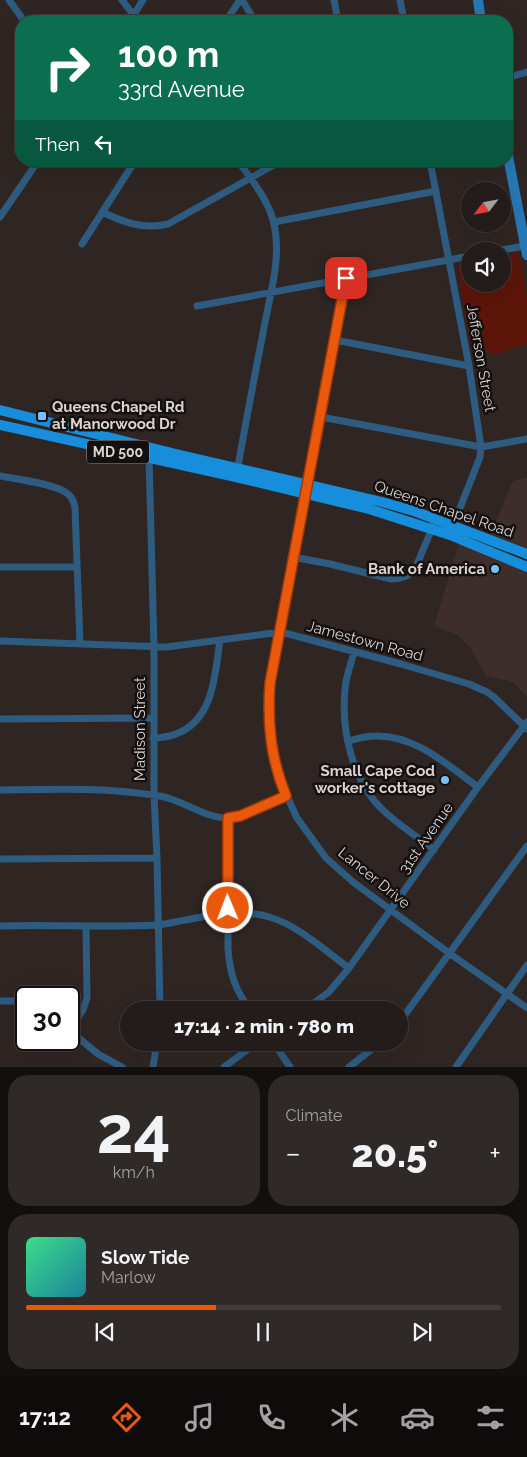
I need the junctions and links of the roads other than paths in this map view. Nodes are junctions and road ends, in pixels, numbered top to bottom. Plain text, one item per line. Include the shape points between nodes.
1 (9, 0) edge
2 (122, 0) edge
3 (143, 0) edge
4 (241, 0) edge
5 (334, 0) edge
6 (400, 0) edge
7 (478, 0) edge
8 (20, 15) edge
9 (131, 15) edge
10 (136, 15) edge
11 (230, 15) edge
12 (251, 15) edge
13 (337, 15) edge
14 (403, 15) edge
15 (480, 15) edge
16 (527, 72) edge
17 (513, 76) edge
18 (34, 167) edge
19 (131, 167) edge
20 (242, 167) edge
21 (270, 167) edge
22 (431, 167) edge
23 (510, 167) edge
24 (250, 178) junction
25 (436, 191) junction
26 (102, 212) junction
27 (0, 217) edge
28 (274, 222) junction
29 (82, 244) dead end
30 (511, 250) edge
31 (526, 250) edge
32 (461, 257) edge
33 (449, 259) junction
34 (346, 278) junction
35 (270, 292) junction
36 (197, 306) dead end
37 (335, 340) junction
38 (469, 366) junction
39 (0, 410) edge
40 (320, 417) junction
41 (0, 425) edge
42 (527, 439) edge
43 (149, 447) junction
44 (481, 447) junction
45 (149, 459) junction
46 (236, 473) junction
47 (0, 476) edge
48 (308, 484) junction
49 (306, 495) junction
50 (433, 524) junction
51 (453, 526) junction
52 (527, 554) edge
53 (294, 557) junction
54 (0, 567) edge
55 (76, 567) junction
56 (527, 567) edge
57 (280, 632) junction
58 (220, 640) junction
59 (0, 641) edge
60 (80, 644) junction
61 (154, 647) junction
62 (354, 652) junction
63 (0, 718) edge
64 (153, 718) junction
65 (526, 726) edge
66 (154, 738) junction
67 (348, 740) junction
68 (478, 787) junction
69 (0, 790) edge
70 (154, 795) junction
71 (286, 796) junction
72 (228, 818) junction
73 (527, 846) edge
74 (434, 850) junction
75 (157, 858) junction
76 (0, 859) edge
77 (391, 910) junction
78 (228, 914) junction
79 (158, 925) junction
80 (0, 926) edge
81 (86, 926) junction
82 (449, 953) junction
83 (527, 965) edge
84 (349, 968) junction
85 (507, 993) junction
86 (0, 1001) edge
87 (15, 1001) edge
88 (160, 1001) edge
89 (244, 1001) edge
90 (316, 1001) edge
91 (527, 1008) edge
92 (408, 1010) edge
93 (80, 1015) edge
94 (80, 1038) edge
95 (156, 1051) edge
96 (246, 1051) edge
97 (279, 1051) edge
98 (369, 1051) edge
99 (122, 1067) edge
100 (153, 1067) edge
101 (224, 1067) edge
102 (290, 1067) edge
103 (349, 1067) edge
104 (456, 1067) edge

1 - 8 street
2 - 9 street
3 - 10 street
4 - 11 street
4 - 12 street
5 - 13 street
6 - 14 street
7 - 15 main road
16 - 17 street
18 - 27 street
19 - 26 street
20 - 24 street
21 - 24 street
22 - 25 street, Jefferson Street
23 - 31 main road
24 - 26 street via 178,219 159,226 129,223
24 - 28 street
25 - 28 street
25 - 33 street, Jefferson Street
26 - 29 street
28 - 35 street via 276,254
30 - 31 street
32 - 33 street
33 - 34 street
33 - 38 street, Jefferson Street
34 - 35 street
34 - 37 street, Lancer Drive
35 - 36 street
35 - 46 street
37 - 38 street
37 - 40 street, Lancer Drive
38 - 44 street, Jefferson Street
39 - 43 main road, Queens Chapel Road / MD 500
40 - 44 street
40 - 48 street, Lancer Drive
41 - 45 main road, Queens Chapel Road / MD 500
42 - 44 street
43 - 45 street, Madison Street
43 - 46 main road, Queens Chapel Road / MD 500
44 - 51 street, Jefferson Street
45 - 46 main road, Queens Chapel Road / MD 500
45 - 61 street, Madison Street
46 - 48 main road, Queens Chapel Road / MD 500
46 - 49 main road, Queens Chapel Road / MD 500
47 - 55 street via 58,488 69,495 75,508
48 - 49 street, Lancer Drive
48 - 50 main road, Queens Chapel Road / MD 500 via 414,511
49 - 50 main road, Queens Chapel Road / MD 500
49 - 53 street, Lancer Drive
50 - 51 main road, Queens Chapel Road / MD 500
50 - 53 street via 417,566 402,578 391,579
50 - 56 main road, Queens Chapel Road / MD 500
51 - 52 main road, Queens Chapel Road / MD 500
53 - 57 street, Lancer Drive
54 - 55 street
55 - 60 street
57 - 58 street, Jamestown Road
57 - 62 street, Jamestown Road
57 - 71 street, Lancer Drive via 270,683 269,718 275,766
58 - 61 street, Jamestown Road
58 - 66 street via 212,687 202,713 181,732
59 - 60 street, Jamestown Road
60 - 61 street, Jamestown Road
61 - 64 street, Madison Street
62 - 65 street, Jamestown Road via 481,689
62 - 67 street via 345,687 344,717
63 - 64 street
64 - 66 street, Madison Street
65 - 68 street, 31st Avenue
66 - 70 street, Madison Street
67 - 68 street via 383,736 414,743
67 - 74 street via 355,768 374,800
68 - 74 street, 31st Avenue
69 - 70 street via 114,790
70 - 72 street
70 - 75 street, Madison Street
71 - 72 street
71 - 77 street, Lancer Drive via 297,818 326,858
72 - 78 street
73 - 82 street
74 - 77 street, 31st Avenue
75 - 76 street
75 - 79 street, Madison Street
77 - 82 street, Lancer Drive
77 - 84 street, 31st Avenue
78 - 79 street
78 - 84 street via 258,914 277,920
78 - 89 street via 232,975
79 - 81 street
79 - 88 street, Madison Street
80 - 81 street
81 - 93 street via 88,998
82 - 85 street, Lancer Drive
82 - 92 street
83 - 85 street
84 - 90 street, 31st Avenue via 329,992
85 - 91 street, Lancer Drive
85 - 104 street
86 - 87 street
94 - 99 street via 104,1058
95 - 100 street
96 - 101 street
97 - 102 street
98 - 103 street

